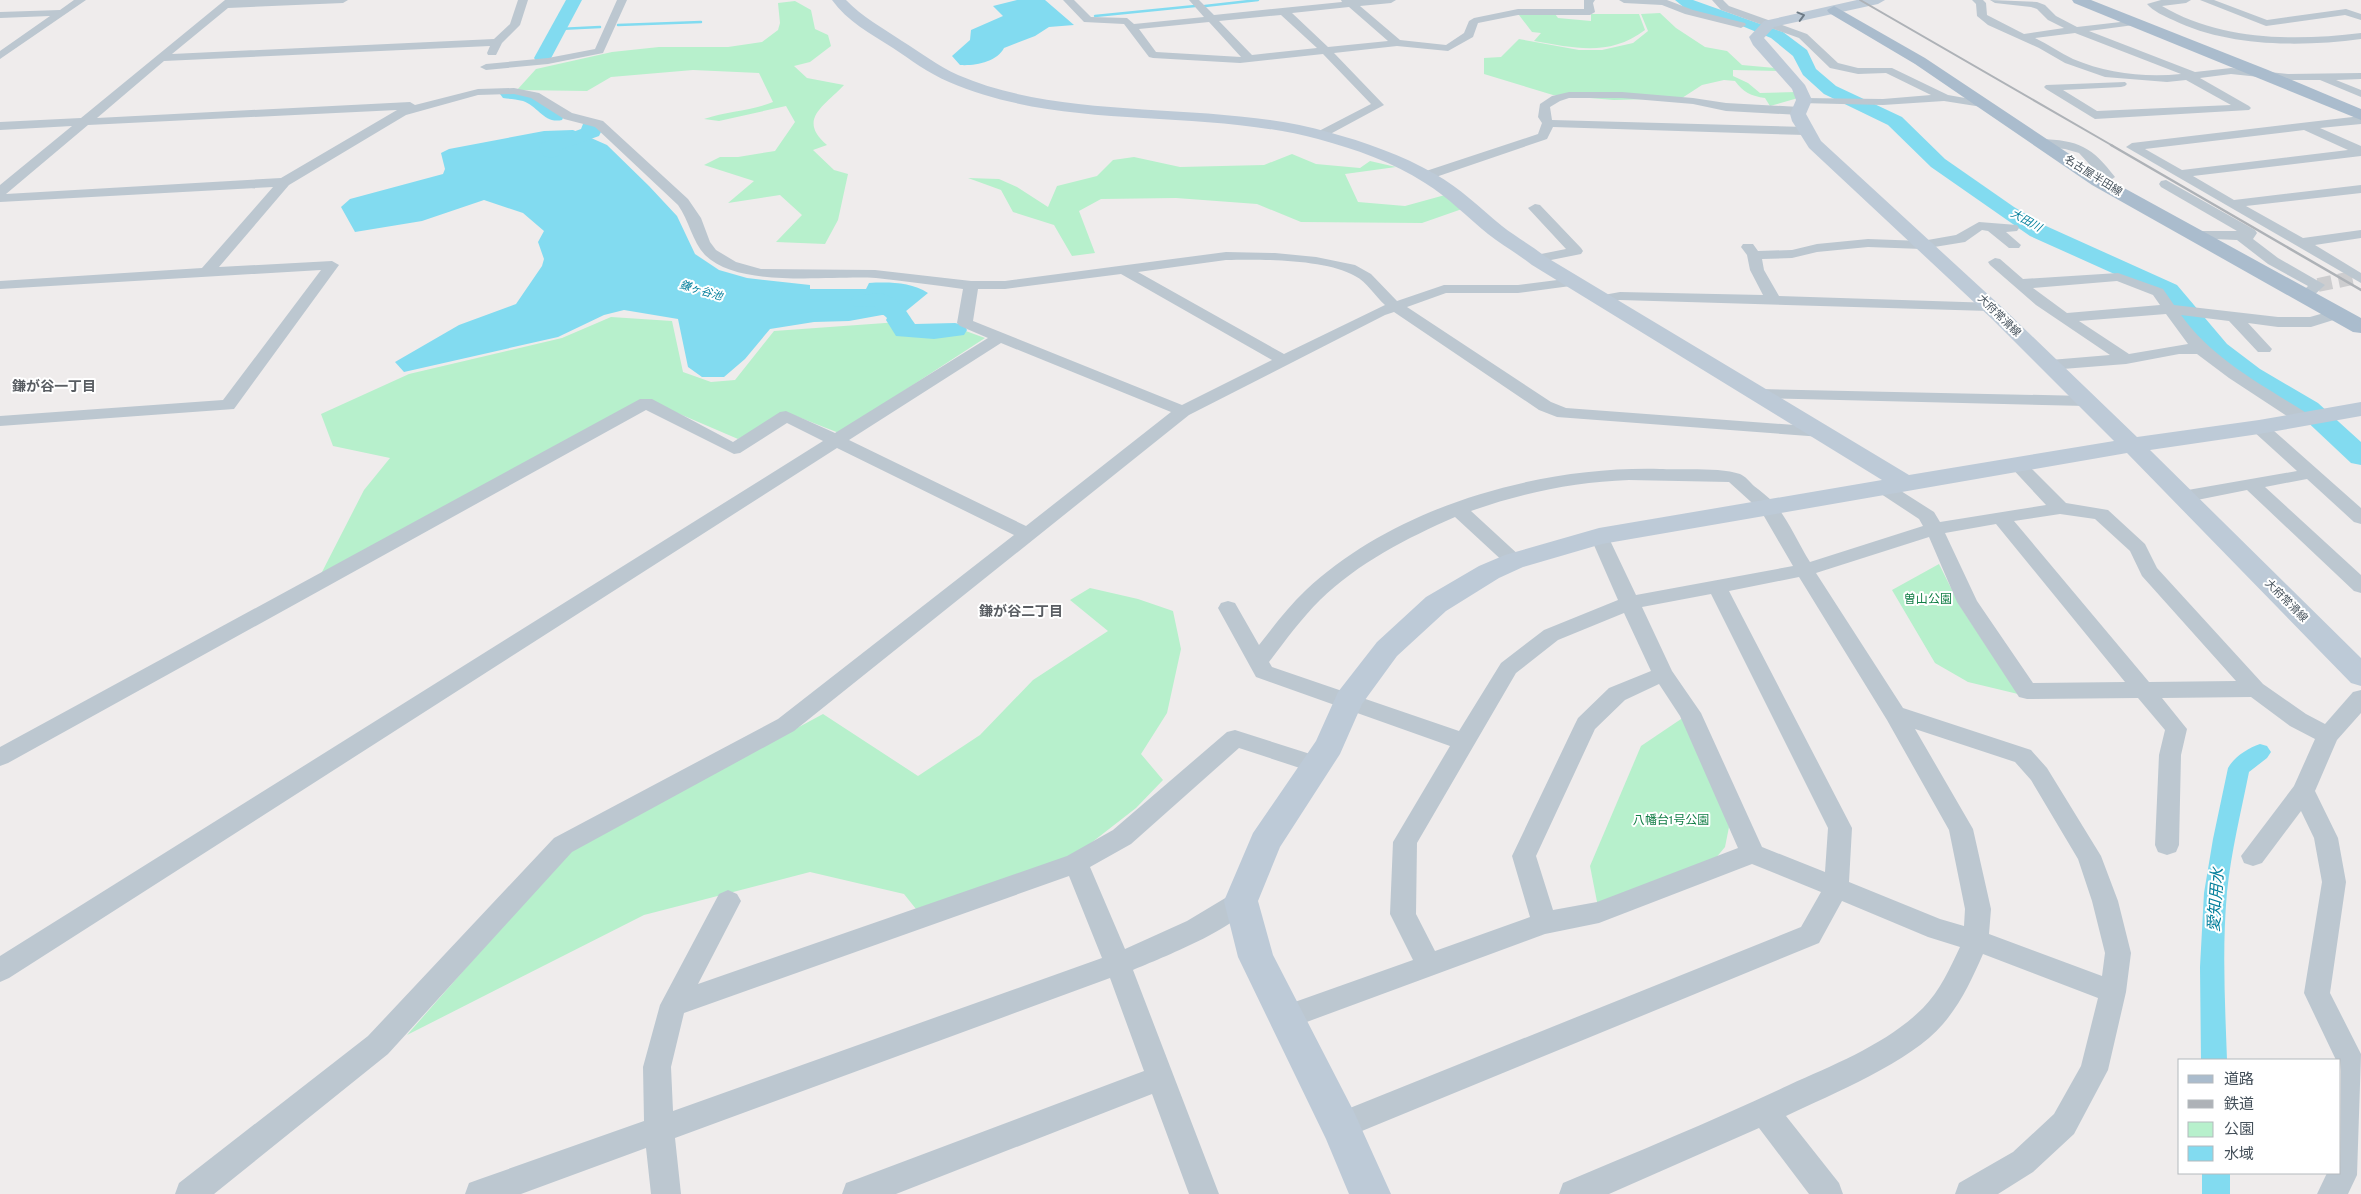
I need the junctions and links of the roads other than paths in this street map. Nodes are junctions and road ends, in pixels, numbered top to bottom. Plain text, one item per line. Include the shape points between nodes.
1 (82, 0) edge
2 (344, 0) edge
3 (523, 0) edge
4 (622, 0) edge
5 (839, 0) edge
6 (1068, 0) edge
7 (1194, 0) edge
8 (1391, 0) edge
9 (1590, 0) edge
10 (1624, 0) edge
11 (1717, 0) edge
12 (1818, 0) edge
13 (1878, 0) edge
14 (1976, 0) edge
15 (1995, 0) edge
16 (2078, 0) edge
17 (2093, 0) edge
18 (2186, 0) edge
19 (2205, 0) edge
20 (1662, 1) edge
21 (1348, 2) edge
22 (228, 3) edge
23 (1834, 10) junction
24 (1283, 11) junction
25 (63, 13) junction
26 (0, 16) edge
27 (2248, 16) junction
28 (2361, 17) edge
29 (1212, 19) junction
30 (2134, 22) junction
31 (2187, 24) junction
32 (1133, 27) junction
33 (1765, 28) junction
34 (2076, 30) junction
35 (2361, 36) edge
36 (2020, 37) junction
37 (497, 42) junction
38 (1396, 43) junction
39 (1325, 51) junction
40 (0, 56) edge
41 (161, 58) junction
42 (1249, 59) junction
43 (486, 67) junction
44 (2263, 73) junction
45 (2109, 75) junction
46 (2192, 76) junction
47 (2361, 76) edge
48 (2288, 77) junction
49 (2320, 77) junction
50 (2209, 89) junction
51 (2172, 90) dead end
52 (2191, 90) dead end
53 (2154, 91) dead end
54 (478, 92) junction
55 (2361, 94) edge
56 (1944, 98) junction
57 (1982, 104) junction
58 (420, 107) junction
59 (2361, 107) edge
60 (1803, 114) junction
61 (2361, 115) edge
62 (2361, 120) edge
63 (86, 122) junction
64 (1548, 123) junction
65 (0, 126) edge
66 (2305, 126) junction
67 (1321, 135) junction
68 (2040, 143) junction
69 (2361, 151) edge
70 (2180, 174) junction
71 (1425, 176) junction
72 (2109, 177) dead end
73 (284, 182) junction
74 (2166, 184) dead end
75 (2361, 189) edge
76 (0, 192) edge
77 (0, 198) edge
78 (2232, 204) junction
79 (1535, 208) dead end
80 (1993, 228) junction
81 (2012, 228) dead end
82 (2361, 234) edge
83 (2194, 235) junction
84 (2239, 235) junction
85 (2300, 243) junction
86 (1922, 245) junction
87 (2015, 245) dead end
88 (1536, 259) junction
89 (1996, 262) dead end
90 (1124, 270) junction
91 (207, 272) junction
92 (2360, 277) edge
93 (1573, 282) junction
94 (2021, 284) junction
95 (0, 285) edge
96 (971, 285) junction
97 (2306, 296) junction
98 (1603, 299) junction
99 (1774, 301) junction
100 (1394, 306) junction
101 (1989, 306) junction
102 (2172, 309) junction
103 (2338, 314) junction
104 (2065, 318) junction
105 (2235, 318) junction
106 (2361, 327) edge
107 (1000, 337) junction
108 (2202, 349) junction
109 (2264, 349) dead end
110 (2126, 359) junction
111 (1282, 360) junction
112 (2050, 365) junction
113 (1760, 394) junction
114 (2086, 401) junction
115 (2361, 409) edge
116 (1183, 411) junction
117 (2311, 417) junction
118 (0, 421) edge
119 (2259, 427) junction
120 (1822, 432) junction
121 (836, 440) junction
122 (2132, 444) junction
123 (2017, 464) junction
124 (2313, 473) junction
125 (2250, 484) junction
126 (1895, 486) junction
127 (2182, 497) junction
128 (1768, 508) junction
129 (2060, 508) junction
130 (1458, 510) junction
131 (2361, 518) edge
132 (2002, 519) junction
133 (1934, 529) junction
134 (1029, 534) junction
135 (1599, 536) junction
136 (1514, 561) junction
137 (1804, 570) junction
138 (1717, 586) junction
139 (2361, 586) edge
140 (1629, 603) junction
141 (1228, 608) dead end
142 (1258, 660) junction
143 (1663, 674) junction
144 (2361, 676) edge
145 (2141, 688) junction
146 (2255, 689) junction
147 (2361, 698) edge
148 (1349, 700) junction
149 (1895, 714) junction
150 (2328, 736) junction
151 (1465, 742) junction
152 (0, 757) edge
153 (1318, 765) junction
154 (2303, 791) junction
155 (2167, 845) dead end
156 (1753, 854) junction
157 (2253, 856) dead end
158 (1076, 864) junction
159 (1836, 888) junction
160 (728, 901) dead end
161 (1241, 901) junction
162 (1544, 923) junction
163 (1976, 940) junction
164 (1118, 964) junction
165 (1428, 964) junction
166 (0, 970) edge
167 (2113, 992) junction
168 (673, 1005) junction
169 (1285, 1018) junction
170 (1160, 1078) junction
171 (1764, 1111) junction
172 (1340, 1126) junction
173 (659, 1129) junction
174 (190, 1194) edge
175 (480, 1194) edge
176 (666, 1194) edge
177 (857, 1194) edge
178 (1204, 1194) edge
179 (1370, 1194) edge
180 (1574, 1194) edge
181 (1828, 1194) edge
182 (1970, 1194) edge
183 (2332, 1194) edge

1 - 25 street
2 - 22 street
3 - 37 street via 516,25
4 - 43 street via 599,51 548,61
5 - 67 street via 862,21 958,81 1022,100 1070,108 1215,117
6 - 32 street via 1088,20 1122,20
7 - 29 street
8 - 21 street
9 - 38 street via 1590,12 1518,12 1474,21 1469,35 1448,48
10 - 20 street
11 - 33 street via 1725,8
12 - 23 street
13 - 23 street
14 - 36 street via 1981,3 1982,16
15 - 34 street via 2033,4
16 - 30 main road
17 - 48 main road
18 - 31 street via 2152,4
19 - 27 street
20 - 33 street via 1688,12
21 - 24 street
21 - 38 street
22 - 41 street
33 -> 23 street via 1816,12
23 - 57 main road, 名古屋半田線 via 1920,61
24 - 29 street
24 - 39 street
25 - 26 street
25 - 40 street
27 - 28 street via 2266,23 2346,12
27 - 31 street
29 - 32 street
29 - 42 street
30 - 34 street
30 - 44 main road
31 - 35 street via 2216,35 2247,40
32 - 42 street via 1153,55
33 - 56 street via 1803,36 1834,66 1888,70
33 - 60 street, 大府常滑線 via 1756,37 1758,42 1799,88
34 - 36 street
34 - 46 street
36 - 45 street via 2069,61
37 - 41 street
37 - 43 street
38 - 39 street
39 - 42 street
39 - 67 street via 1378,104
41 - 63 street
43 - 54 street
44 - 46 street via 2231,71
44 - 48 street
44 - 61 main road
45 - 46 street via 2160,79
45 - 50 street via 2127,86 2050,87 2095,115 2245,108
46 - 50 street
47 - 49 street
48 - 49 street
48 - 59 main road
49 - 55 street
50 - 52 street
51 - 53 street
54 - 58 street
54 - 96 street via 514,91 536,95 568,116 590,119 599,124 683,202 710,253 731,265 760,273 875,274
56 - 57 street
56 - 60 street via 1853,102
57 - 68 main road, 名古屋半田線
58 - 63 street via 402,105
58 - 73 street via 402,112
60 - 64 street
60 - 64 street via 1622,95 1569,95 1544,106 1544,117
60 - 86 street, 大府常滑線 via 1815,144
62 - 66 street
63 - 65 street
63 - 76 street
64 - 71 street via 1543,136
66 - 69 street
66 - 70 street via 2132,147
67 - 71 street via 1372,152
68 - 72 street via 2086,152 2098,169
68 - 83 main road, 名古屋半田線 via 2098,181
69 - 70 street
70 - 78 street
71 - 88 street via 1444,187
73 - 77 street
73 - 91 street
74 - 84 street via 2250,233 2249,236
75 - 78 street
78 - 85 street
79 - 88 street via 1576,250
80 - 81 street
80 - 86 street via 1979,226 1960,239
80 - 87 street
82 - 85 street
83 - 84 street
83 - 97 main road, 名古屋半田線
84 - 97 street via 2273,261 2318,285
85 - 92 street
86 - 99 street via 1868,243 1792,254 1751,251
86 - 101 street, 大府常滑線
88 - 93 street
89 - 94 street
90 - 96 street via 1004,285
90 - 100 street via 1226,256 1284,257 1361,272
90 - 111 street
91 - 95 street
91 - 118 street via 332,265 228,405
93 - 98 street
93 - 100 street via 1518,289 1444,289
94 - 102 street via 2118,277 2158,292
94 - 104 street
96 - 107 street via 965,323
97 - 103 main road, 名古屋半田線
98 - 99 street via 1620,296
98 - 113 street
99 - 101 street
100 - 111 street
100 - 120 street via 1545,406 1563,413
101 - 112 street, 大府常滑線
102 - 104 street
102 - 105 street
102 - 108 street
103 - 105 street via 2311,322
103 - 106 main road, 名古屋半田線
104 - 110 street
105 - 109 street
107 - 116 street
107 - 121 street
108 - 110 street via 2179,349
108 - 117 street via 2236,375
110 - 112 street
111 - 116 street
112 - 114 street, 大府常滑線
113 - 114 street
113 - 120 street
114 - 122 street, 大府常滑線
115 - 117 street
116 - 134 street
117 - 119 street
119 - 122 street
119 - 124 street
120 - 126 street
121 - 134 street
121 - 152 street via 786,416 734,449 646,403
121 - 166 street
122 - 123 street
122 - 127 street, 大府常滑線
123 - 126 street
123 - 129 street
124 - 125 street
124 - 131 street
125 - 127 street
125 - 139 street
126 - 128 street
126 - 133 street via 1927,516
127 - 144 street, 大府常滑線
128 - 130 street via 1735,478 1615,476 1532,486
128 - 135 street
128 - 137 street
129 - 132 street
129 - 146 street via 2101,514 2138,548 2149,571
130 - 136 street
130 - 142 street via 1361,556 1314,595
132 - 133 street
132 - 145 street
133 - 137 street
133 - 145 street via 1967,602 2027,691
134 - 174 street via 786,725 563,844 378,1045
135 - 136 street
135 - 140 street
136 - 148 street via 1436,604 1387,649
137 - 138 street
137 - 149 street
138 - 140 street
138 - 159 street via 1840,828
140 - 143 street
140 - 151 street via 1551,635 1508,668
141 - 142 street
142 - 148 street via 1264,672
143 - 156 street via 1690,713
143 - 162 street via 1617,694 1586,724 1577,742 1524,856
145 - 146 street
145 - 155 street via 2176,729 2170,755
146 - 150 street via 2298,720
147 - 150 street
148 - 151 street
148 - 153 street
149 - 163 street via 1961,829 1978,909
149 - 167 street via 2022,756 2039,774 2089,856 2102,892 2118,953
150 - 154 street
151 - 165 street via 1405,842 1403,914
153 - 158 street via 1235,738 1122,837
153 - 161 street via 1266,842
154 - 157 street
154 - 183 street via 2326,838 2334,882 2317,993 2355,1071 2346,1105 2342,1175
156 - 159 street
156 - 162 street via 1600,912
158 - 164 street
158 - 168 street
159 - 163 street via 1937,929
159 - 172 street via 1810,935
160 - 168 street
161 - 164 street via 1220,916
161 - 169 street via 1256,957
162 - 165 street
163 - 167 street
163 - 171 street via 1956,984 1933,1016 1900,1043 1846,1073
164 - 170 street
164 - 173 street
165 - 169 street
167 - 182 street via 2094,1070 2064,1124 2023,1162
168 - 173 street via 657,1067
169 - 172 street
170 - 177 street
170 - 178 street
171 - 180 street
171 - 181 street
172 - 179 street
173 - 175 street
173 - 176 street

